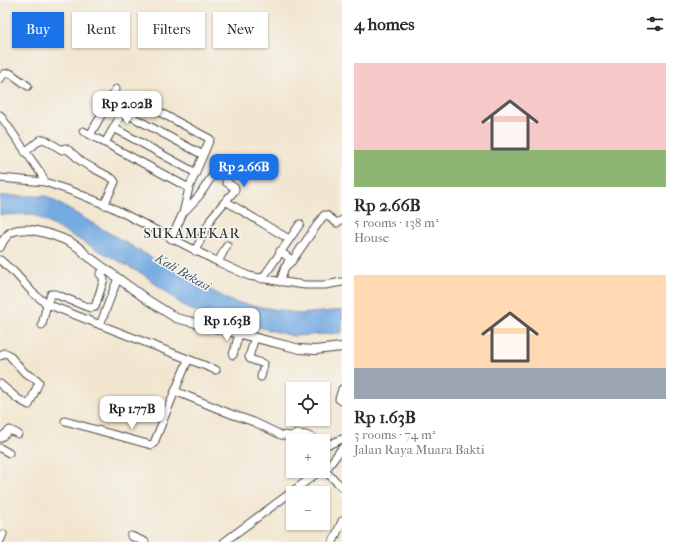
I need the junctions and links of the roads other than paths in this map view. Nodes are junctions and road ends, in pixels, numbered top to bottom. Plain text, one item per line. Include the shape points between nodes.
1 (0, 79) edge
2 (28, 86) dead end
3 (116, 89) dead end
4 (123, 112) junction
5 (0, 115) edge
6 (114, 128) junction
7 (83, 131) dead end
8 (90, 135) junction
9 (106, 143) junction
10 (25, 152) junction
11 (203, 155) junction
12 (196, 173) junction
13 (0, 178) edge
14 (45, 182) junction
15 (189, 188) junction
16 (227, 202) junction
17 (104, 205) junction
18 (182, 213) junction
19 (342, 220) edge
20 (300, 224) dead end
21 (171, 239) junction
22 (289, 239) junction
23 (227, 245) dead end
24 (0, 247) edge
25 (195, 251) junction
26 (280, 251) junction
27 (0, 260) edge
28 (218, 262) junction
29 (287, 265) junction
30 (106, 269) junction
31 (118, 278) junction
32 (262, 279) junction
33 (280, 282) junction
34 (342, 282) edge
35 (47, 304) junction
36 (42, 325) dead end
37 (100, 325) junction
38 (239, 334) junction
39 (256, 337) junction
40 (342, 347) edge
41 (233, 355) dead end
42 (0, 356) edge
43 (188, 360) junction
44 (216, 370) dead end
45 (261, 377) dead end
46 (0, 384) edge
47 (342, 389) edge
48 (176, 391) junction
49 (342, 401) edge
50 (65, 421) dead end
51 (18, 434) dead end
52 (286, 436) edge
53 (0, 438) edge
54 (342, 439) edge
55 (330, 444) edge
56 (0, 448) edge
57 (10, 453) dead end
58 (341, 453) edge
59 (330, 464) edge
60 (330, 476) edge
61 (313, 478) edge
62 (341, 485) edge
63 (342, 521) edge
64 (131, 536) dead end
65 (145, 542) edge
66 (224, 542) edge
67 (333, 542) edge

1 - 2 street via 4,74 10,73
3 - 8 street
4 - 6 street
4 - 11 street
4 - 11 street via 132,97 210,139
5 - 10 street
6 - 9 street
6 - 12 street
7 - 8 street
8 - 9 street
9 - 15 street
10 - 14 street
10 - 17 street via 44,139 62,150 65,148 113,179 115,182
11 - 12 street
12 - 15 street
13 - 14 street
14 - 17 street
15 - 18 street
16 - 18 street via 235,190 226,182 229,171 219,168 197,200
16 - 22 street
16 - 25 street via 212,217
17 - 21 street
18 - 21 street
19 - 29 street via 337,223 324,215
20 - 22 street
21 - 25 street
22 - 26 street
23 - 28 street
24 - 30 main road via 12,231 33,230 72,242
25 - 28 street
26 - 29 street via 289,258
26 - 32 street
27 - 35 street
28 - 32 street
29 - 33 street
30 - 31 main road
30 - 35 street via 100,274 104,278 94,308 53,294
31 - 37 street
31 - 38 main road via 176,318
32 - 33 street
33 - 34 street via 315,285
35 - 36 street
35 - 37 street
37 - 43 street
38 - 39 main road
38 - 41 street
39 - 40 main road via 300,349
39 - 45 street via 249,357 265,364
42 - 46 street via 8,354 25,373 39,382 29,405
43 - 44 street
43 - 48 street
47 - 49 street via 339,397
48 - 50 street via 151,445
48 - 52 street
51 - 53 street via 10,430
54 - 55 street
56 - 57 street
58 - 59 street
60 - 62 street
61 - 66 street
63 - 67 street
64 - 65 street

